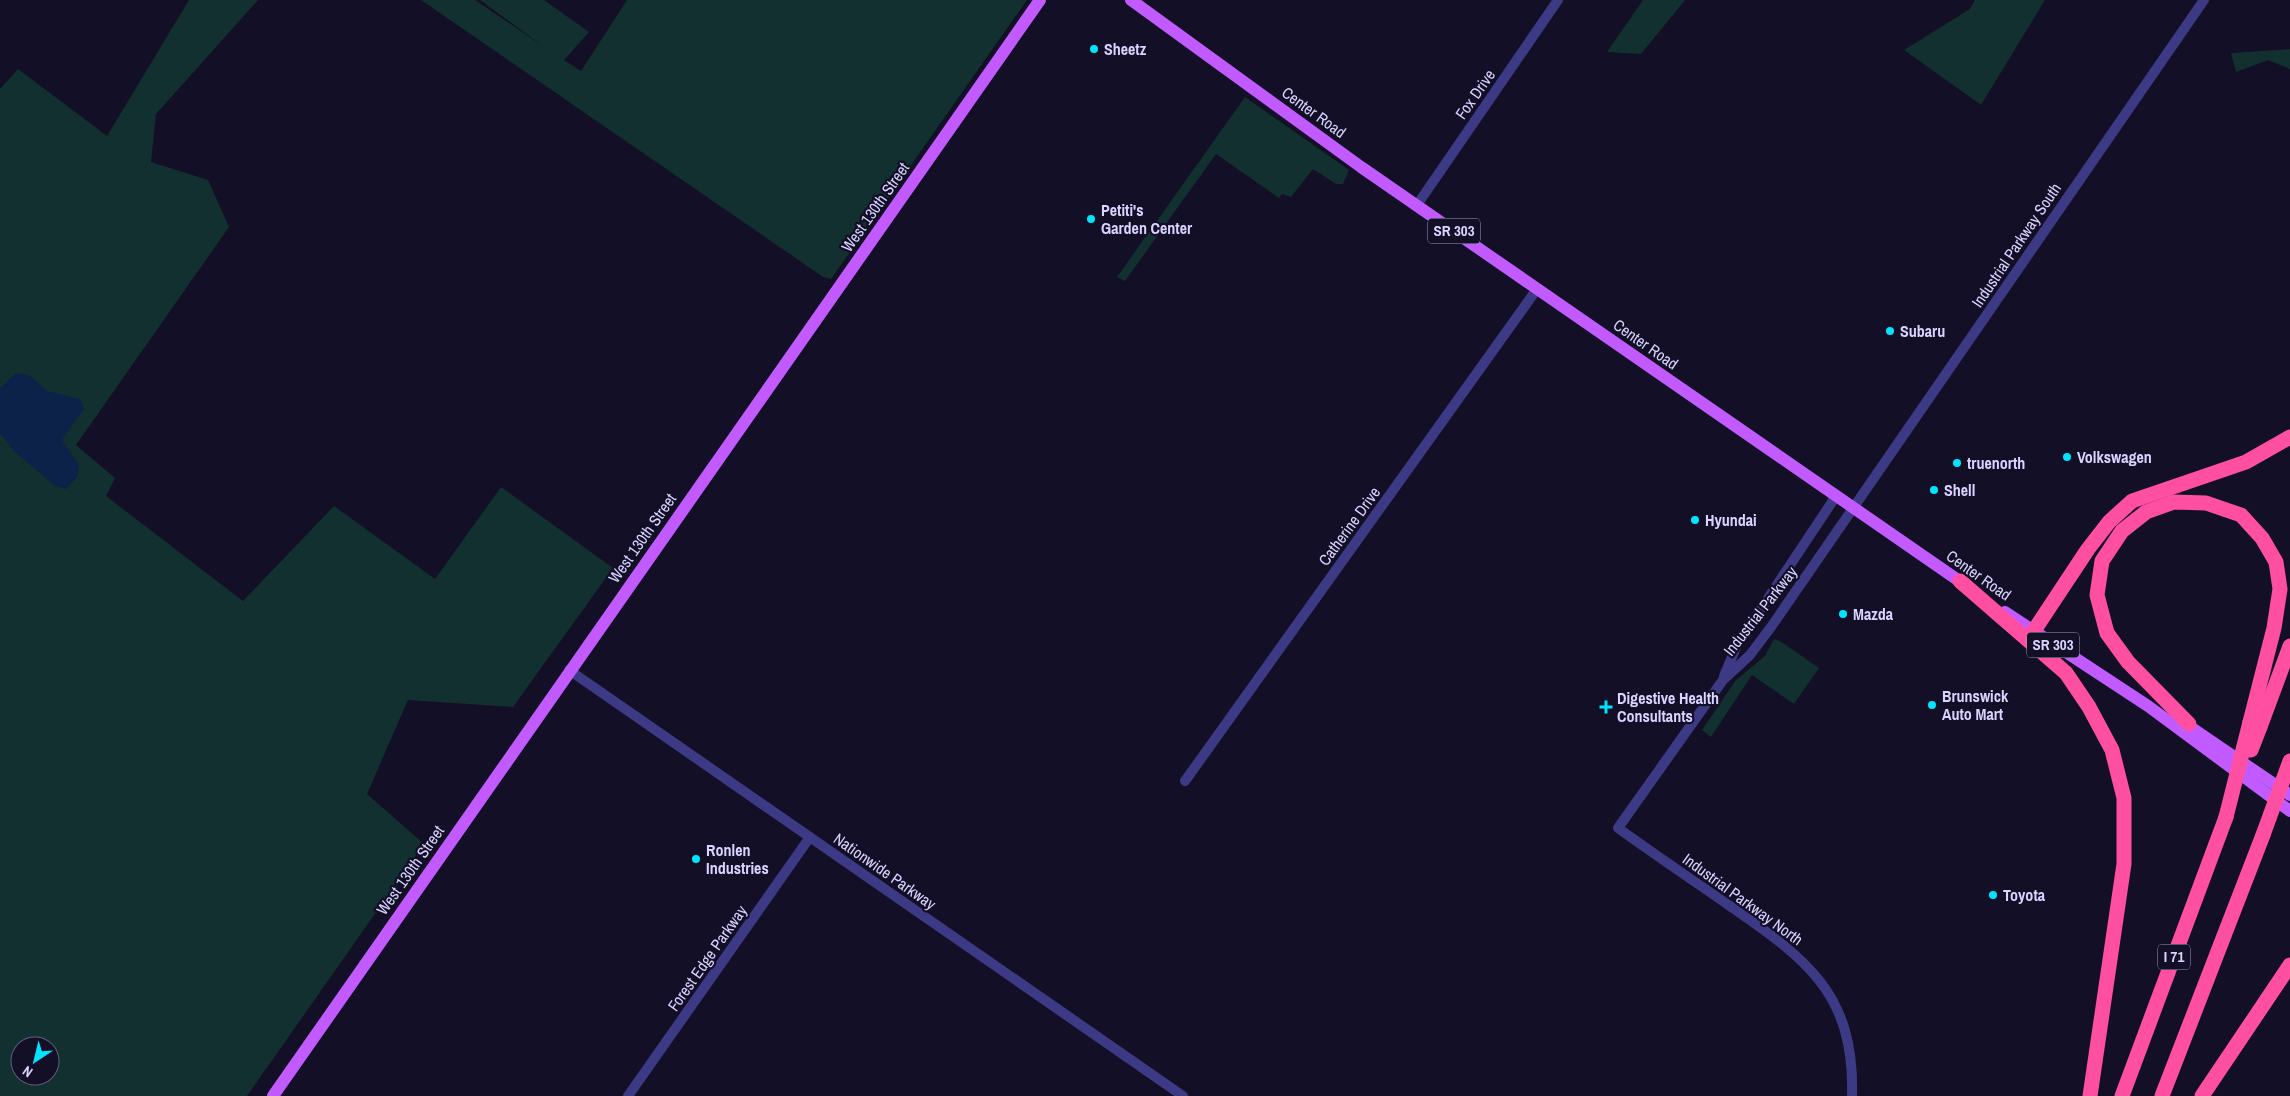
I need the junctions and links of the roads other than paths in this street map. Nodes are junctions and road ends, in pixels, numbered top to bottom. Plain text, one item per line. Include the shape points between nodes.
1 (1040, 0) edge
2 (1131, 0) edge
3 (1558, 0) edge
4 (2204, 0) edge
5 (1417, 205) junction
6 (1537, 288) junction
7 (2290, 437) edge
8 (1836, 496) junction
9 (1853, 508) junction
10 (1960, 581) junction
11 (2033, 632) junction
12 (2290, 646) edge
13 (570, 670) junction
14 (1723, 680) junction
15 (2148, 706) junction
16 (2189, 724) junction
17 (2255, 725) junction
18 (2290, 761) edge
19 (1185, 781) dead end
20 (2290, 795) edge
21 (2290, 811) edge
22 (1618, 828) joint
23 (810, 837) junction
24 (2290, 965) edge
25 (2290, 976) edge
26 (2246, 1031) junction
27 (272, 1096) edge
28 (628, 1096) edge
29 (1183, 1096) edge
30 (1852, 1096) edge
31 (2090, 1096) edge
32 (2122, 1096) edge
33 (2162, 1096) edge
34 (2202, 1096) edge

1 - 13 main road, West 130th Street
2 - 5 main road, Center Road / SR 303
3 - 5 street, Fox Drive
4 - 9 street, Industrial Parkway South
5 - 6 main road, Center Road / SR 303
6 - 8 main road, Center Road / SR 303
6 - 19 street, Catherine Drive
7 - 11 highway via 2246,462 2132,501 2109,522 2088,549
8 - 9 main road, Center Road / SR 303
8 - 14 street via 1737,645
9 - 10 main road, Center Road / SR 303
9 - 14 street, Industrial Parkway via 1750,654
10 - 11 main road, Center Road / SR 303
10 - 31 highway via 2066,673 2112,750 2124,798 2124,864
11 - 15 main road, Center Road / SR 303
12 - 17 highway
13 - 23 street, Nationwide Parkway
13 - 27 main road, West 130th Street
14 - 22 street, Industrial Parkway
15 - 16 main road, Center Road / SR 303
15 - 21 main road, Center Road / SR 303
16 - 17 highway via 2128,662 2107,633 2097,595 2102,561 2122,531 2146,512 2174,502 2206,503 2241,514 2262,538 2276,562 2280,589
16 - 20 main road, Center Road / SR 303
17 - 32 highway, I 71, bridge via 2226,817
18 - 33 highway, I 71, bridge
22 - 30 street, Industrial Parkway North via 1780,941 1806,963 1825,987 1843,1024 1853,1061
23 - 28 street, Forest Edge Parkway
23 - 29 street, Nationwide Parkway
24 - 26 highway
25 - 26 highway
26 - 34 highway

